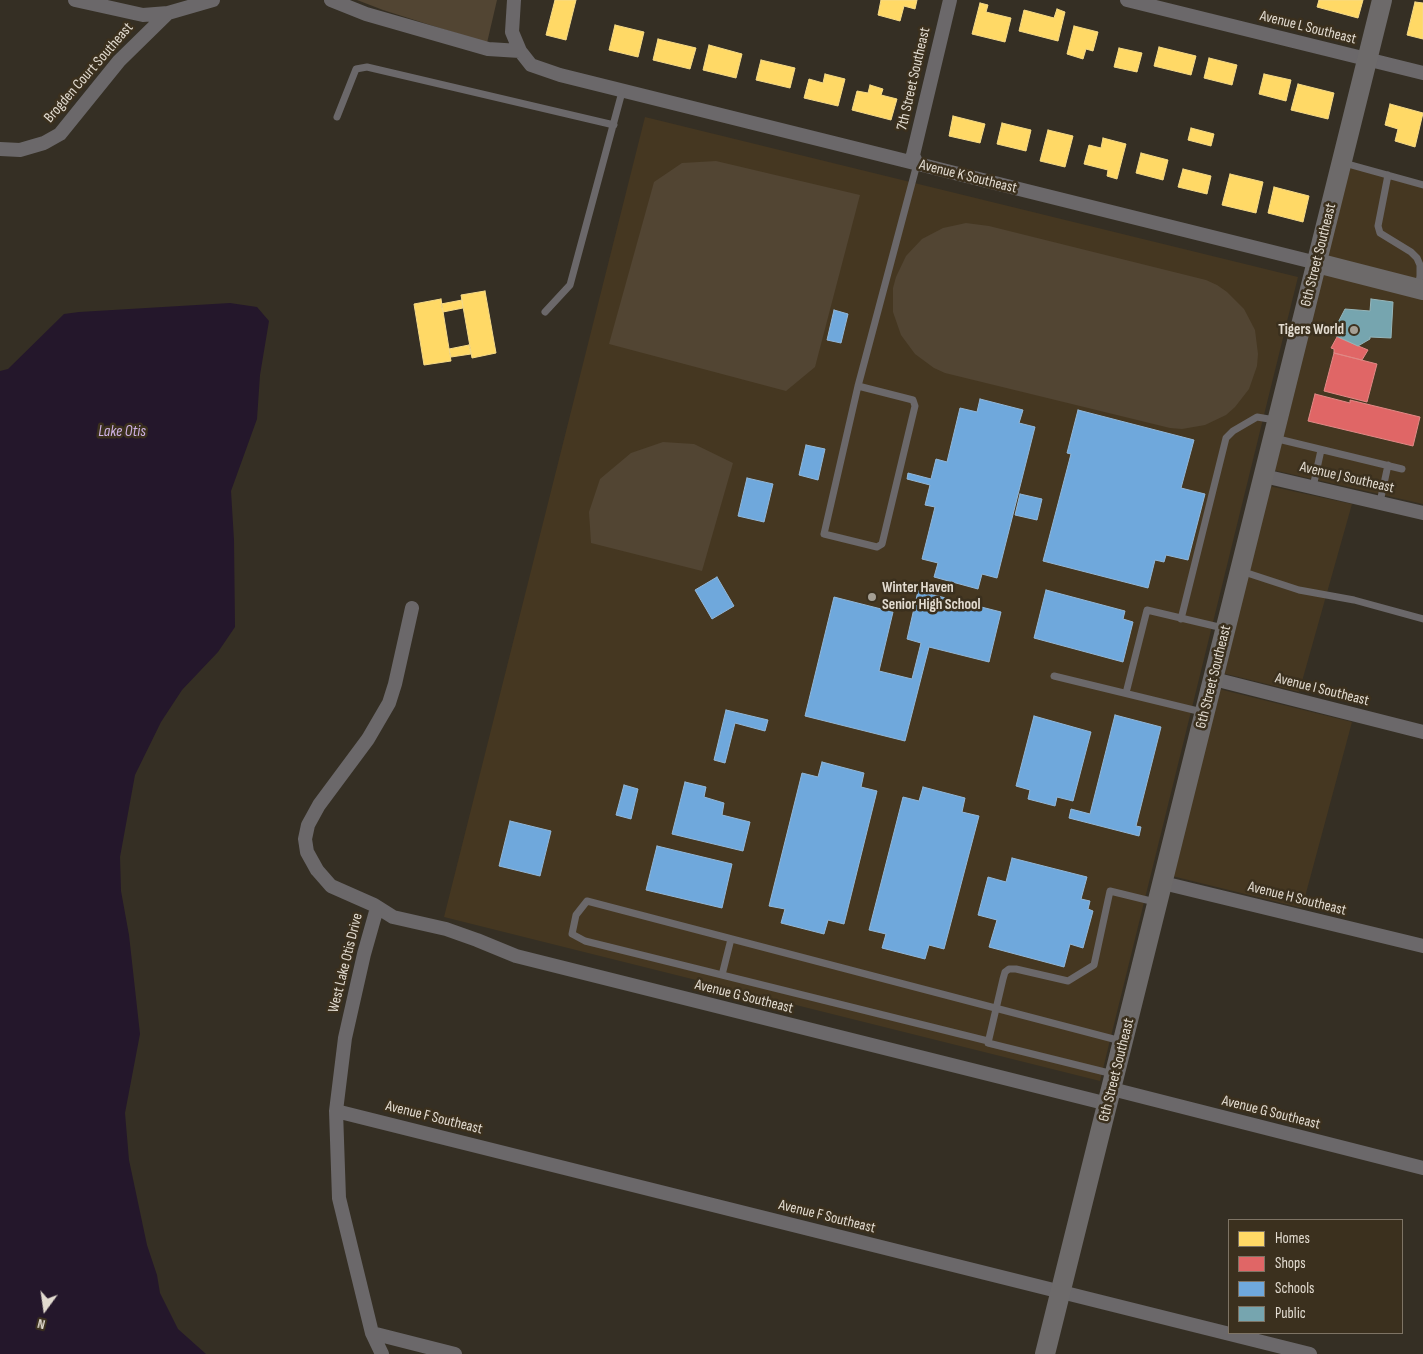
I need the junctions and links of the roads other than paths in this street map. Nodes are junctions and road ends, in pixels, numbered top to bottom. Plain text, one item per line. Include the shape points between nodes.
1 (74, 0) edge
2 (213, 0) edge
3 (331, 0) edge
4 (514, 0) edge
5 (950, 0) edge
6 (1127, 0) edge
7 (1382, 0) edge
8 (168, 13) junction
9 (520, 51) junction
10 (1367, 60) junction
11 (1423, 74) edge
12 (622, 92) junction
13 (337, 117) dead end
14 (614, 126) junction
15 (0, 150) edge
16 (1342, 162) junction
17 (917, 164) junction
18 (1388, 175) junction
19 (1423, 185) edge
20 (1316, 263) junction
21 (1420, 289) edge
22 (545, 312) dead end
23 (858, 386) junction
24 (1276, 429) junction
25 (1322, 450) junction
26 (1388, 465) junction
27 (1402, 469) dead end
28 (1264, 476) junction
29 (1313, 487) junction
30 (1380, 502) junction
31 (1423, 513) edge
32 (1240, 571) junction
33 (412, 608) dead end
34 (1181, 619) junction
35 (1423, 619) edge
36 (1226, 629) junction
37 (1054, 676) dead end
38 (1214, 679) junction
39 (1126, 693) junction
40 (1205, 713) junction
41 (1423, 732) edge
42 (1163, 883) junction
43 (1158, 903) junction
44 (377, 908) junction
45 (731, 939) junction
46 (1423, 946) edge
47 (722, 975) junction
48 (996, 1009) junction
49 (988, 1041) junction
50 (1124, 1042) junction
51 (1112, 1089) junction
52 (336, 1111) junction
53 (1423, 1168) edge
54 (1061, 1292) junction
55 (372, 1333) junction
56 (1228, 1334) edge
57 (1230, 1334) edge
58 (382, 1354) edge
59 (455, 1354) edge
60 (1045, 1354) edge
61 (1310, 1354) edge

1 - 8 street, Brogden Court Southeast via 143,15
2 - 8 street, Brogden Court Southeast
3 - 9 street via 366,14 488,49
4 - 9 street via 512,32
5 - 17 street, 7th Street Southeast via 913,154
6 - 10 street, Avenue L Southeast
7 - 10 street, 6th Street Southeast
8 - 15 street, Brogden Court Southeast via 119,60 60,134 20,150
9 - 12 street, Avenue K Southeast via 531,65
10 - 11 street, Avenue L Southeast
10 - 16 street, 6th Street Southeast
12 - 14 lane
12 - 17 street, Avenue K Southeast
13 - 14 lane via 356,69 367,67
14 - 22 lane via 570,286
16 - 18 lane
16 - 20 street, 6th Street Southeast
17 - 20 street, Avenue K Southeast
17 - 23 lane
18 - 19 lane
18 - 21 lane via 1378,226 1380,233 1417,258
20 - 21 street, Avenue K Southeast
20 - 24 street, 6th Street Southeast
23 - 23 lane via 824,534 877,547 882,544 915,406 913,400
24 - 25 lane
24 - 28 street, 6th Street Southeast
24 - 34 lane via 1257,417 1226,438
25 - 26 lane
25 - 29 lane
26 - 27 lane
26 - 30 lane
28 - 29 street, Avenue J Southeast
28 - 32 street, 6th Street Southeast
29 - 30 street, Avenue J Southeast
30 - 31 street, Avenue J Southeast
32 - 35 lane via 1300,590 1354,600
32 - 36 street, 6th Street Southeast
33 - 44 street, West Lake Otis Drive via 389,703 368,739 319,804 305,839 307,852 331,886
34 - 36 lane
34 - 39 lane via 1147,610
36 - 38 street, 6th Street Southeast
37 - 39 lane
38 - 40 street, 6th Street Southeast
38 - 41 street, Avenue I Southeast
39 - 40 lane
40 - 42 street, 6th Street Southeast
42 - 43 street, 6th Street Southeast
42 - 46 street, Avenue H Southeast
43 - 48 lane via 1110,892 1094,965 1068,981 1009,969 1003,979
43 - 50 street, 6th Street Southeast
44 - 51 street, Avenue G Southeast via 393,917 446,929 558,968
44 - 52 street, West Lake Otis Drive via 345,1038
45 - 47 lane
45 - 47 lane via 587,901 576,915 572,929 572,934 585,940
45 - 48 lane
47 - 49 lane
48 - 49 lane
48 - 50 lane
49 - 51 lane
50 - 51 street, 6th Street Southeast
51 - 53 street, Avenue G Southeast
51 - 54 street, 6th Street Southeast
52 - 54 street, Avenue F Southeast
52 - 55 street, West Lake Otis Drive via 340,1198
54 - 56 street, Avenue F Southeast
54 - 60 street, 6th Street Southeast
55 - 58 street, West Lake Otis Drive
55 - 59 street
57 - 61 street, Avenue F Southeast

